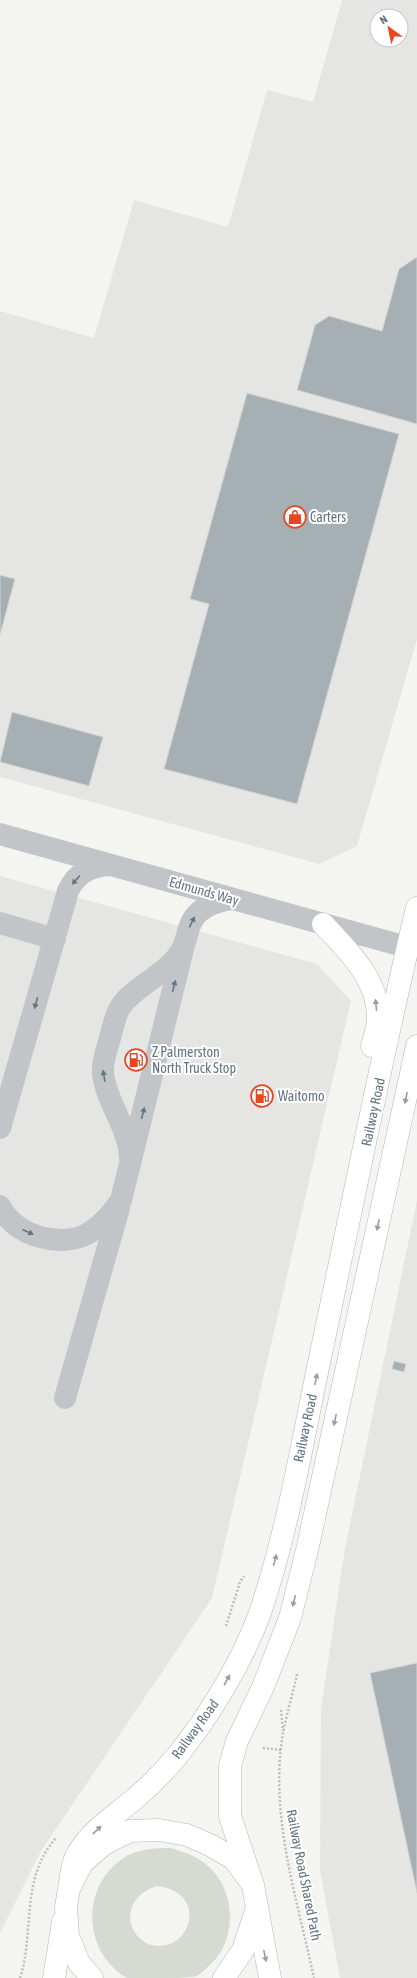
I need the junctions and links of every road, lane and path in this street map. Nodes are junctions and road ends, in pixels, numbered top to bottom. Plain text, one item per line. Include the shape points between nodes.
1 (0, 834) edge
2 (110, 865) junction
3 (232, 899) junction
4 (417, 908) edge
5 (0, 923) edge
6 (323, 924) junction
7 (55, 939) junction
8 (184, 945) junction
9 (412, 948) edge
10 (417, 1046) edge
11 (0, 1128) edge
12 (128, 1173) junction
13 (0, 1206) edge
14 (331, 1305) junction
15 (65, 1398) dead end
16 (283, 1733) dead end
17 (259, 1747) dead end
18 (282, 1750) junction
19 (255, 1896) junction
20 (67, 1898) junction
21 (54, 1978) edge
22 (92, 1978) edge
23 (224, 1978) edge
24 (270, 1978) edge
25 (314, 1978) edge

1 - 2 street, Edmunds Way
2 - 3 street, Edmunds Way
2 -> 7 street via 87,870 71,884
3 - 6 street, Edmunds Way
8 -> 3 street via 190,925 201,910 219,901
4 - 9 main road, Railway Road
5 - 7 street
6 - 9 street, Edmunds Way
14 -> 6 main road via 341,1193 378,1022 375,993 358,962
7 -> 11 street
12 -> 8 street
12 -> 8 street via 130,1150 103,1074 104,1059 121,1007 129,997 168,966
9 - 14 main road, Railway Road
10 -> 19 main road, Railway Road via 290,1618 266,1681 237,1741 230,1766 230,1816
13 -> 12 street via 19,1228 41,1238 65,1240 88,1234 107,1220 121,1200
12 - 15 street
20 -> 14 main road, Railway Road via 78,1853 98,1828 135,1798 177,1756 215,1702 247,1642 259,1614 287,1514
16 - 18 path, Railway Road Shared Path
17 - 18 path
18 - 25 path, Railway Road Shared Path via 281,1820
19 - 20 main road via 234,1859 187,1835 159,1830 130,1831 104,1844 82,1863
19 - 23 main road via 243,1950
19 -> 24 main road, Railway Road
20 - 21 main road
20 - 22 main road via 68,1936 79,1963

